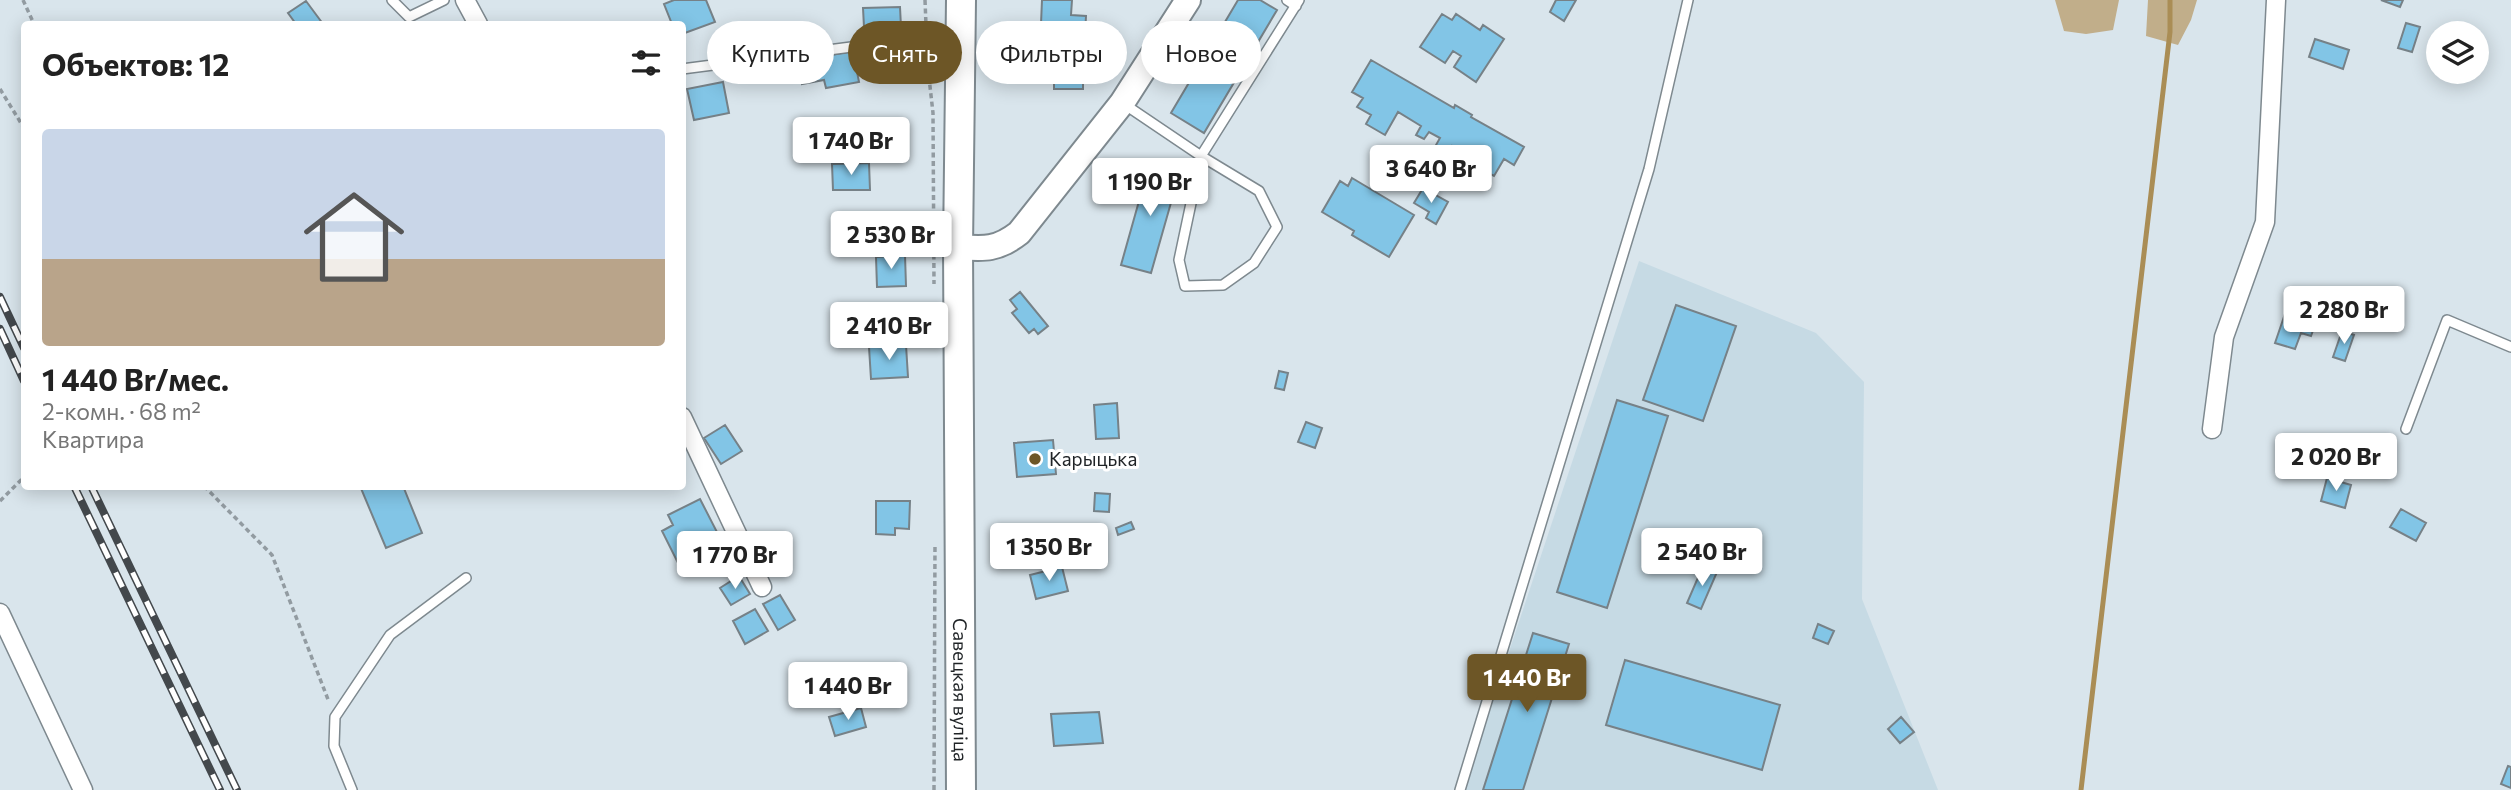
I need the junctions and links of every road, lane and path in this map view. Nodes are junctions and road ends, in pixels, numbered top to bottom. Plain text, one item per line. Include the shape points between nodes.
1 (23, 0) edge
2 (391, 0) edge
3 (444, 0) edge
4 (465, 0) edge
5 (925, 0) edge
6 (961, 0) edge
7 (1188, 0) edge
8 (1287, 0) edge
9 (1688, 0) edge
10 (2276, 0) edge
11 (1298, 3) edge
12 (33, 21) edge
13 (476, 21) edge
14 (926, 21) edge
15 (960, 21) edge
16 (848, 48) edge
17 (686, 68) edge
18 (929, 84) edge
19 (960, 84) edge
20 (0, 89) edge
21 (1122, 103) junction
22 (21, 123) edge
23 (1201, 156) junction
24 (958, 247) junction
25 (934, 295) dead end
26 (2511, 347) edge
27 (686, 425) edge
28 (2212, 429) dead end
29 (2406, 429) dead end
30 (21, 480) edge
31 (208, 490) edge
32 (0, 501) edge
33 (935, 537) dead end
34 (466, 578) dead end
35 (762, 587) dead end
36 (0, 613) edge
37 (335, 717) junction
38 (83, 790) edge
39 (352, 790) edge
40 (934, 790) edge
41 (961, 790) edge
42 (1460, 790) edge

1 - 12 path
2 - 3 lane via 409,17
4 - 13 street
5 - 14 path
6 - 15 main road, Савецкая вуліца
7 - 21 street
8 - 11 lane
9 - 42 lane via 1649,169
10 - 28 street via 2265,222 2224,337
11 - 23 lane
16 - 17 lane
18 - 25 path via 933,113
19 - 24 main road, Савецкая вуліца
20 - 22 path
21 - 23 lane
21 - 24 street via 1019,233 1003,246
23 - 23 lane via 1179,260 1185,286 1223,285 1254,263 1277,227 1259,191
24 - 41 main road, Савецкая вуліца
26 - 29 lane via 2447,320
27 - 35 street
30 - 32 path
31 - 37 path via 272,555
33 - 40 path
34 - 37 lane via 390,635
36 - 38 street
37 - 39 lane via 334,747

